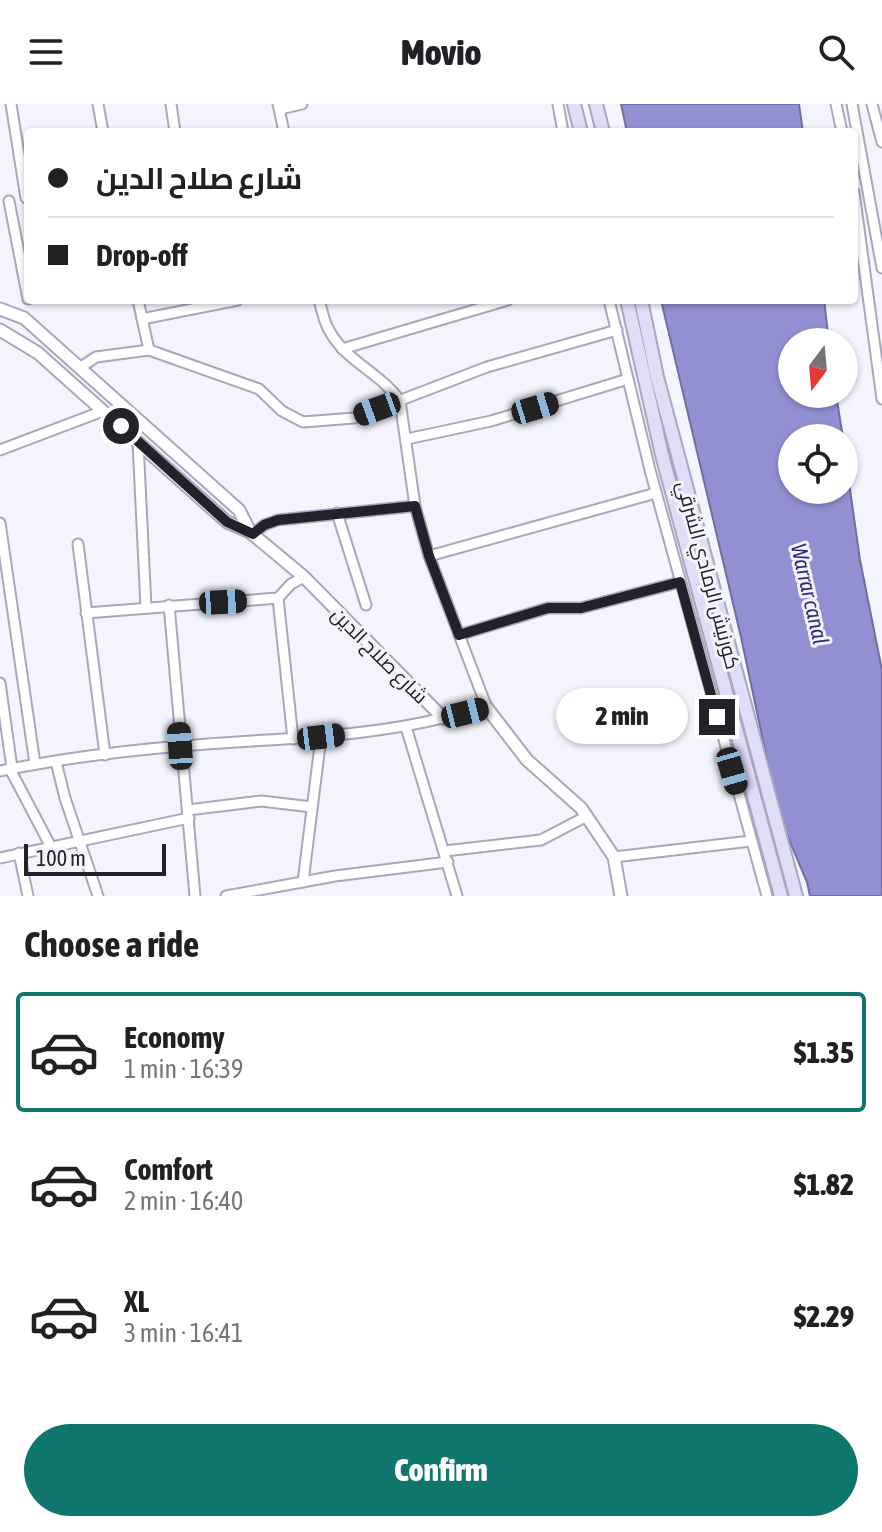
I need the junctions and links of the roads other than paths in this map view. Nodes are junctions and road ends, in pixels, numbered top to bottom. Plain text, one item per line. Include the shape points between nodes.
1 (11, 104) edge
2 (98, 104) edge
3 (171, 104) edge
4 (302, 104) edge
5 (558, 104) edge
6 (574, 104) edge
7 (596, 104) edge
8 (836, 104) edge
9 (852, 104) edge
10 (872, 104) edge
11 (279, 106) edge
12 (102, 128) edge
13 (174, 128) edge
14 (283, 128) edge
15 (562, 128) edge
16 (580, 128) edge
17 (602, 128) edge
18 (841, 128) edge
19 (857, 128) edge
20 (858, 133) edge
21 (882, 142) edge
22 (24, 180) edge
23 (24, 199) edge
24 (4, 202) edge
25 (858, 216) edge
26 (882, 268) edge
27 (24, 283) edge
28 (29, 304) edge
29 (139, 304) edge
30 (218, 304) edge
31 (320, 304) edge
32 (494, 304) edge
33 (610, 304) edge
34 (628, 304) edge
35 (642, 304) edge
36 (0, 309) edge
37 (24, 318) junction
38 (142, 319) junction
39 (0, 330) edge
40 (617, 330) junction
41 (878, 335) edge
42 (342, 349) junction
43 (149, 350) junction
44 (81, 367) junction
45 (628, 379) junction
46 (882, 399) edge
47 (400, 401) junction
48 (103, 411) junction
49 (407, 439) junction
50 (138, 442) junction
51 (0, 450) edge
52 (656, 493) junction
53 (415, 506) junction
54 (337, 513) junction
55 (0, 523) edge
56 (252, 533) junction
57 (78, 544) dead end
58 (429, 556) junction
59 (304, 577) junction
60 (680, 582) junction
61 (278, 598) junction
62 (169, 605) junction
63 (366, 605) dead end
64 (146, 607) junction
65 (86, 613) junction
66 (459, 635) junction
67 (0, 683) edge
68 (487, 708) junction
69 (443, 718) junction
70 (406, 727) junction
71 (321, 737) junction
72 (293, 739) junction
73 (180, 746) junction
74 (105, 755) junction
75 (56, 762) junction
76 (31, 764) junction
77 (9, 769) edge
78 (312, 807) junction
79 (188, 814) junction
80 (587, 816) junction
81 (751, 841) junction
82 (74, 842) junction
83 (54, 846) junction
84 (19, 853) junction
85 (446, 856) junction
86 (614, 857) junction
87 (0, 858) edge
88 (303, 882) junction
89 (28, 896) edge
90 (98, 896) edge
91 (195, 896) edge
92 (226, 896) edge
93 (457, 896) edge
94 (621, 896) edge
95 (767, 896) edge
96 (781, 896) edge
97 (796, 896) edge

1 - 22 street
2 - 12 street
3 - 13 street
4 - 11 street
5 - 15 street
6 - 16 main road
7 - 17 main road
8 - 18 street
9 - 19 street
10 - 21 street
11 - 14 street
20 - 26 street
23 - 24 street
24 - 27 street
25 - 41 street
28 - 37 street
29 - 38 street
30 - 38 street
31 - 42 street
32 - 42 street
33 - 40 street
34 - 96 main road, كورنيش الرمادي الشرقي via 662,455
35 - 97 main road, كورنيش الرمادي الشرقي
36 - 37 street, شارع صلاح الدين
37 - 44 street, شارع صلاح الدين
38 - 43 street
39 - 48 street, شارع صلاح الدين via 38,353
40 - 45 street
40 - 47 street via 487,367
41 - 46 street
42 - 47 street
43 - 44 street via 96,357
43 - 47 street via 259,389 303,422 354,418
44 - 56 street, شارع صلاح الدين via 239,510
45 - 49 street via 491,421
45 - 52 street
47 - 49 street
48 - 50 street, شارع صلاح الدين
48 - 51 street
49 - 53 street
50 - 56 street, شارع صلاح الدين via 227,522
50 - 64 street
52 - 58 street
52 - 60 street
53 - 54 street
53 - 58 street
54 - 56 street via 278,520
54 - 63 street
55 - 76 street
56 - 59 street, شارع صلاح الدين
57 - 65 street
58 - 66 street
59 - 61 street
59 - 69 street, شارع صلاح الدين
60 - 66 street via 581,608 548,608
60 - 81 street
61 - 62 street
61 - 72 street
62 - 64 street
62 - 73 street
64 - 65 street
65 - 74 street
66 - 68 street
67 - 77 street
68 - 69 street, شارع صلاح الدين
68 - 80 street via 527,760
69 - 70 street
70 - 71 street
70 - 85 street
71 - 72 street
71 - 78 street
72 - 73 street
73 - 74 street
73 - 79 street
74 - 75 street
75 - 76 street
75 - 82 street
76 - 77 street
77 - 83 street
78 - 79 street via 261,801
78 - 88 street
79 - 82 street
79 - 91 street
80 - 85 street via 541,840
80 - 86 street
81 - 86 street
81 - 95 street
82 - 83 street
82 - 90 street
83 - 84 street
84 - 87 street
84 - 89 street
85 - 88 street
85 - 93 street
86 - 94 street
88 - 92 street

